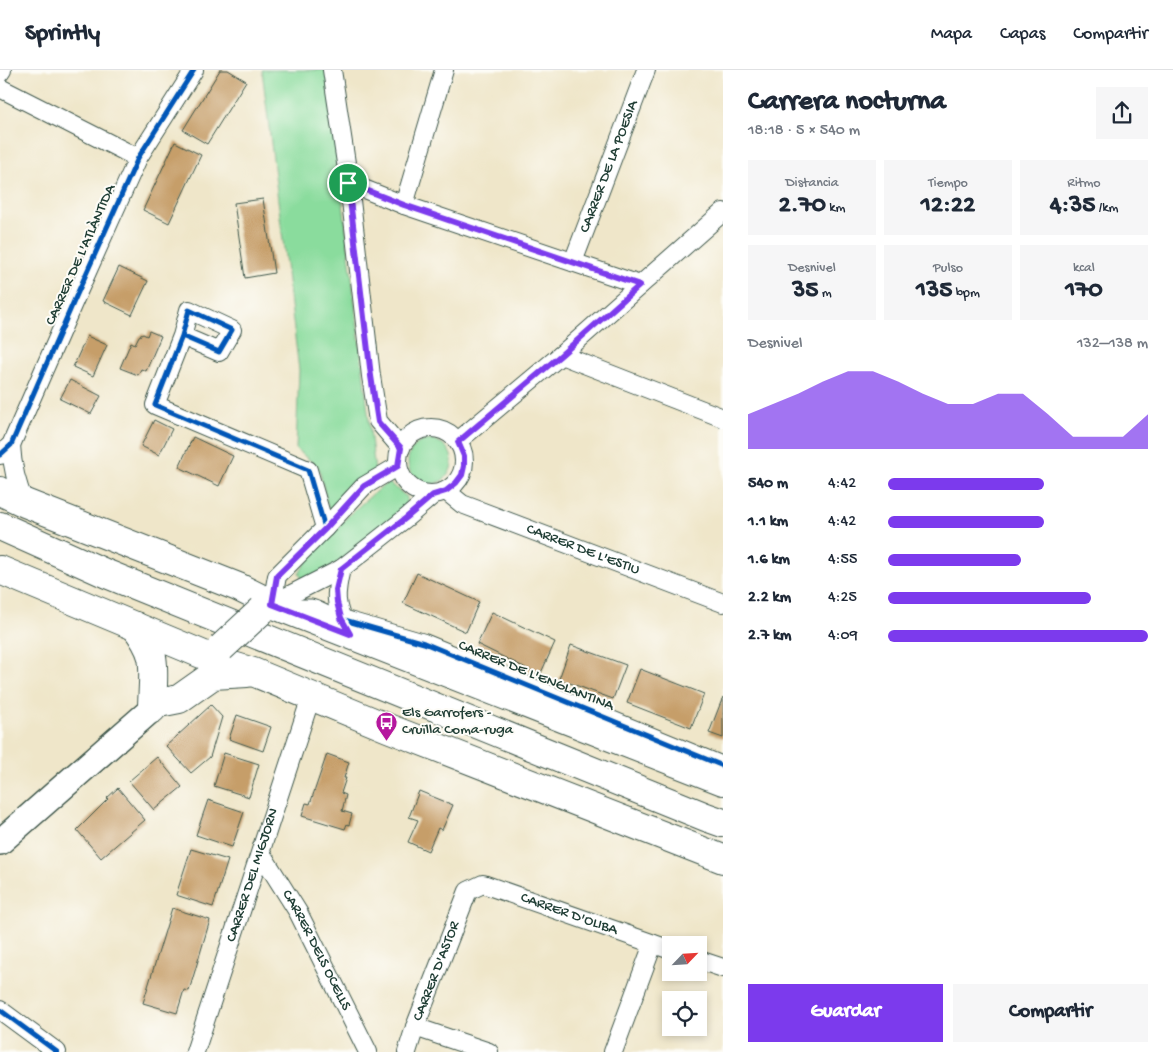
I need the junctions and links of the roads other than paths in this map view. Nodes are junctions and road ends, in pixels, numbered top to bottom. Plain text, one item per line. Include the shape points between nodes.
1 (194, 70) edge
2 (332, 70) edge
3 (444, 70) edge
4 (646, 70) edge
5 (0, 88) edge
6 (138, 158) junction
7 (348, 183) junction
8 (404, 205) junction
9 (723, 212) edge
10 (573, 262) junction
11 (640, 285) junction
12 (182, 336) dead end
13 (561, 355) junction
14 (723, 418) edge
15 (458, 442) junction
16 (401, 448) junction
17 (6, 450) edge
18 (398, 466) junction
19 (0, 491) edge
20 (439, 493) junction
21 (25, 502) junction
22 (0, 526) edge
23 (326, 528) junction
24 (341, 569) junction
25 (0, 570) edge
26 (723, 603) edge
27 (271, 607) junction
28 (344, 622) junction
29 (135, 626) junction
30 (216, 653) junction
31 (253, 672) junction
32 (311, 697) junction
33 (155, 706) junction
34 (723, 766) edge
35 (723, 781) edge
36 (723, 823) edge
37 (0, 842) edge
38 (261, 853) junction
39 (723, 859) edge
40 (468, 891) joint
41 (653, 944) junction
42 (662, 947) edge
43 (708, 963) edge
44 (723, 968) edge
45 (0, 1010) edge
46 (415, 1027) junction
47 (366, 1048) edge
48 (57, 1052) edge
49 (195, 1052) edge
50 (380, 1052) edge
51 (406, 1052) edge
52 (489, 1052) edge
53 (613, 1052) edge

1 - 6 street, CARRER DE L'ATLÀNTIDA
2 - 7 street
3 - 8 street
4 - 10 street, CARRER DE LA POESIA
5 - 6 street
6 - 17 street, CARRER DE L'ATLÀNTIDA
7 - 8 street
7 - 16 street via 378,422
8 - 10 street
9 - 11 street
10 - 11 street
11 - 13 street
12 - 23 street via 155,405 308,470
13 - 14 street
13 - 15 street
15 - 16 street via 447,432 436,428 424,429 413,433
15 - 20 street via 464,456 462,475 456,483
16 - 18 street
17 - 21 street, CARRER DE L'ATLÀNTIDA
18 - 20 street via 402,478 410,486 422,493
18 - 23 street via 364,486
19 - 21 main road
20 - 24 street
20 - 26 street, CARRER DE L'ESTIU
21 - 27 main road via 238,587
22 - 36 main road via 107,574
23 - 27 street via 277,576
24 - 27 street
24 - 28 street via 336,590
25 - 29 main road
27 - 28 main road
27 - 30 main road, bridge
28 - 34 street, CARRER DE L'ENGLANTINA via 424,643
28 - 35 main road
29 - 30 main road
29 - 33 main road via 152,658
30 - 31 main road via 223,662
30 - 33 main road
31 - 32 main road
31 - 33 main road via 213,675 179,699
32 - 38 street, CARRER DEL MIGJORN
32 - 39 main road
33 - 37 street
38 - 47 street, CARRER DELS OCELLS via 298,912
38 - 49 street, CARRER DEL MIGJORN
40 - 41 street, CARRER D'OLIBA via 483,884
40 - 46 street, CARRER D'ASTOR
41 - 42 street, CARRER D'OLIBA
41 - 53 street
43 - 44 street
45 - 48 street
46 - 51 street, CARRER D'ASTOR
46 - 52 street
47 - 50 street

